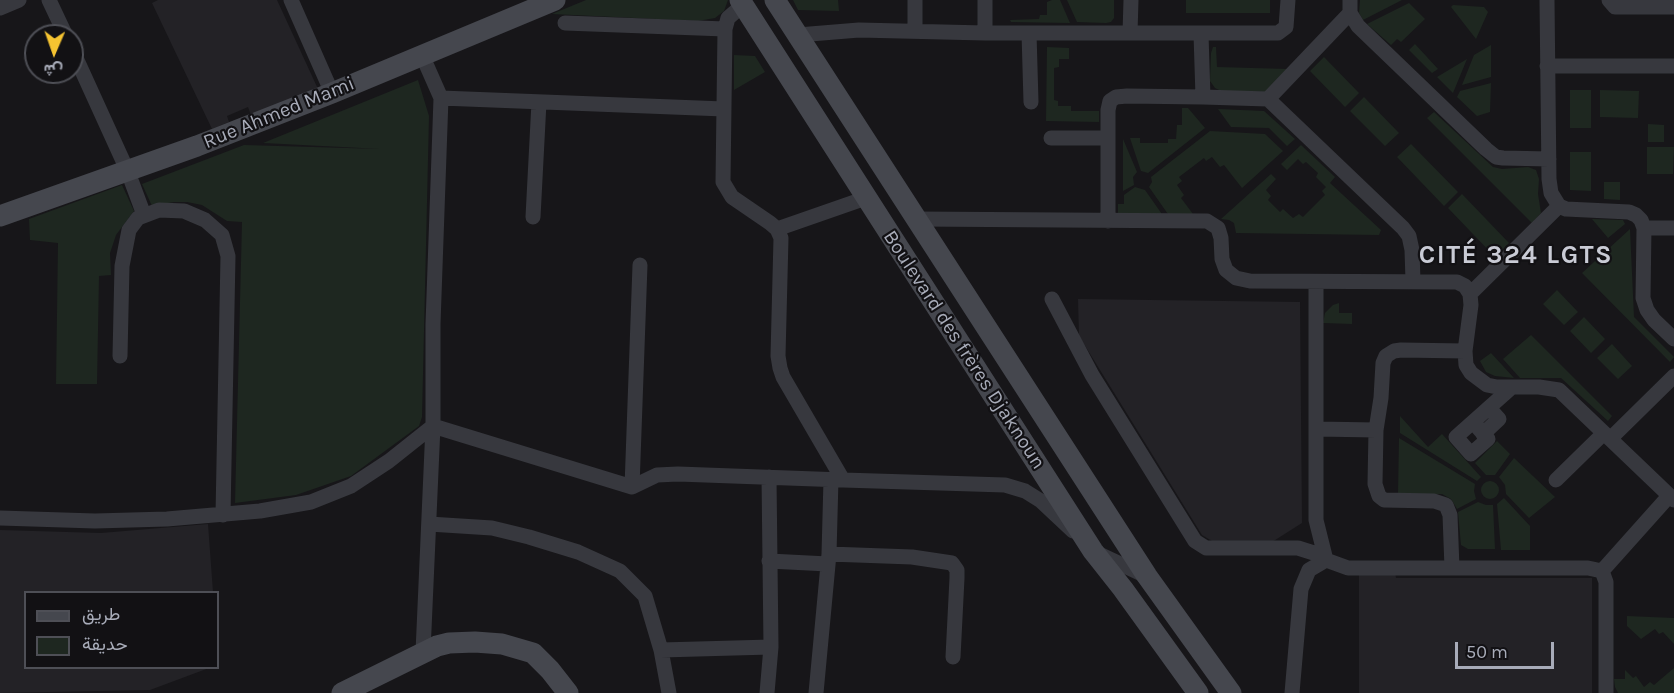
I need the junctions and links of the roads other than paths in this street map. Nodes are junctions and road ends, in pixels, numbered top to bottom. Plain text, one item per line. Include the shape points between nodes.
1 (19, 0) edge
2 (49, 0) edge
3 (291, 0) edge
4 (555, 0) edge
5 (775, 0) edge
6 (915, 0) edge
7 (984, 0) edge
8 (1131, 0) edge
9 (1547, 0) edge
10 (1609, 0) edge
11 (744, 2) edge
12 (1288, 4) edge
13 (1634, 4) edge
14 (527, 6) edge
15 (1350, 6) edge
16 (1674, 7) edge
17 (0, 8) edge
18 (565, 23) dead end
19 (60, 24) edge
20 (725, 28) junction
21 (915, 31) junction
22 (985, 33) junction
23 (1029, 33) junction
24 (1130, 33) junction
25 (1202, 34) junction
26 (798, 35) junction
27 (423, 54) junction
28 (1548, 66) junction
29 (1674, 66) edge
30 (84, 75) edge
31 (332, 93) junction
32 (1203, 97) junction
33 (441, 99) junction
34 (1268, 99) junction
35 (539, 102) junction
36 (1031, 102) dead end
37 (724, 109) junction
38 (1051, 138) dead end
39 (1108, 138) junction
40 (1548, 159) junction
41 (128, 172) junction
42 (866, 198) junction
43 (1559, 206) junction
44 (144, 214) junction
45 (0, 216) edge
46 (533, 217) dead end
47 (916, 219) junction
48 (1108, 221) junction
49 (1644, 228) junction
50 (1674, 228) edge
51 (777, 229) junction
52 (640, 265) dead end
53 (1413, 281) junction
54 (1316, 282) junction
55 (1470, 294) junction
56 (1052, 299) dead end
57 (1674, 339) edge
58 (1465, 351) junction
59 (120, 356) dead end
60 (1674, 376) edge
61 (1511, 388) junction
62 (1481, 420) junction
63 (433, 426) junction
64 (1317, 429) junction
65 (1376, 430) junction
66 (1607, 436) junction
67 (769, 477) junction
68 (837, 479) junction
69 (1556, 480) dead end
70 (632, 487) junction
71 (1672, 498) edge
72 (223, 515) junction
73 (0, 518) edge
74 (429, 524) junction
75 (1094, 551) junction
76 (828, 559) junction
77 (1326, 560) junction
78 (769, 561) junction
79 (1452, 568) junction
80 (1602, 571) junction
81 (1147, 576) junction
82 (430, 643) junction
83 (771, 647) junction
84 (661, 650) junction
85 (953, 657) dead end
86 (342, 693) edge
87 (568, 693) edge
88 (669, 693) edge
89 (767, 693) edge
90 (816, 693) edge
91 (1198, 693) edge
92 (1232, 693) edge
93 (1292, 693) edge
94 (1606, 693) edge

1 - 17 street
2 - 19 street
3 - 31 street
4 - 14 street, Rue Ahmed Mami
5 - 26 street, Boulevard des frères Djaknoun
6 - 21 street
7 - 22 street
8 - 24 street
9 - 28 street
10 - 13 street via 1615,7
11 - 20 street via 728,18
11 - 42 street, Boulevard des frères Djaknoun
12 - 25 street via 1286,27 1278,33
13 - 16 street
14 - 27 street, Rue Ahmed Mami
15 - 34 street
15 - 40 street via 1358,26 1496,157
18 - 20 street
20 - 37 street
21 - 22 street
21 - 26 street via 850,30
22 - 23 street
23 - 24 street
23 - 36 street
24 - 25 street
25 - 32 street
26 - 47 street, Boulevard des frères Djaknoun
27 - 31 street, Rue Ahmed Mami
27 - 33 street
28 - 29 street
28 - 40 street
30 - 41 street
31 - 41 street, Rue Ahmed Mami
32 - 34 street
32 - 39 street via 1116,97 1109,105
33 - 35 street
33 - 63 street
34 - 53 street via 1403,228 1412,250
35 - 37 street
35 - 46 street
37 - 51 street via 726,190
38 - 39 street
39 - 48 street
40 - 43 street via 1551,193
41 - 44 street
41 - 45 street, Rue Ahmed Mami
42 - 51 street
42 - 75 street, Boulevard des frères Djaknoun
43 - 49 street via 1629,212 1636,215
43 - 55 street
44 - 59 street via 129,230 125,247
44 - 72 street via 184,211 205,220 222,235 228,256
47 - 48 street
47 - 81 street, Boulevard des frères Djaknoun
48 - 54 street via 1207,221 1218,228 1222,259 1226,270 1236,278
49 - 50 street
49 - 57 street via 1643,298 1654,320
51 - 68 street via 782,248 780,368
52 - 70 street
53 - 54 street
53 - 55 street via 1457,282
54 - 64 street
55 - 58 street
56 - 77 street via 1092,375 1196,541 1206,548 1298,548
58 - 61 street via 1466,365 1478,379 1487,385
58 - 65 street via 1401,350 1386,356
60 - 66 street
61 - 62 street
61 - 66 street via 1559,390
62 - 62 street via 1456,437 1472,454 1488,439
63 - 70 street
63 - 72 street via 351,486 310,502
63 - 74 street
64 - 65 street
64 - 77 street via 1316,520
65 - 79 street via 1375,484 1379,496 1384,500 1434,501 1446,505 1450,515
66 - 69 street
66 - 71 street
67 - 68 street
67 - 70 street via 657,475
67 - 78 street
68 - 75 street via 1005,485 1041,501
68 - 76 street
71 - 80 street
72 - 73 street via 95,521
74 - 82 street
74 - 84 street via 492,528 578,552 620,571 645,596
75 - 81 street
75 - 91 street, Boulevard des frères Djaknoun
76 - 78 street
76 - 85 street via 912,557 952,563 957,570
76 - 90 street
77 - 79 street via 1348,568
77 - 93 street via 1310,570 1301,589
78 - 83 street
79 - 80 street
80 - 94 street via 1606,582
81 - 92 street, Boulevard des frères Djaknoun
82 - 86 street
82 - 87 street via 502,644 533,653
83 - 84 street
83 - 89 street
84 - 88 street

